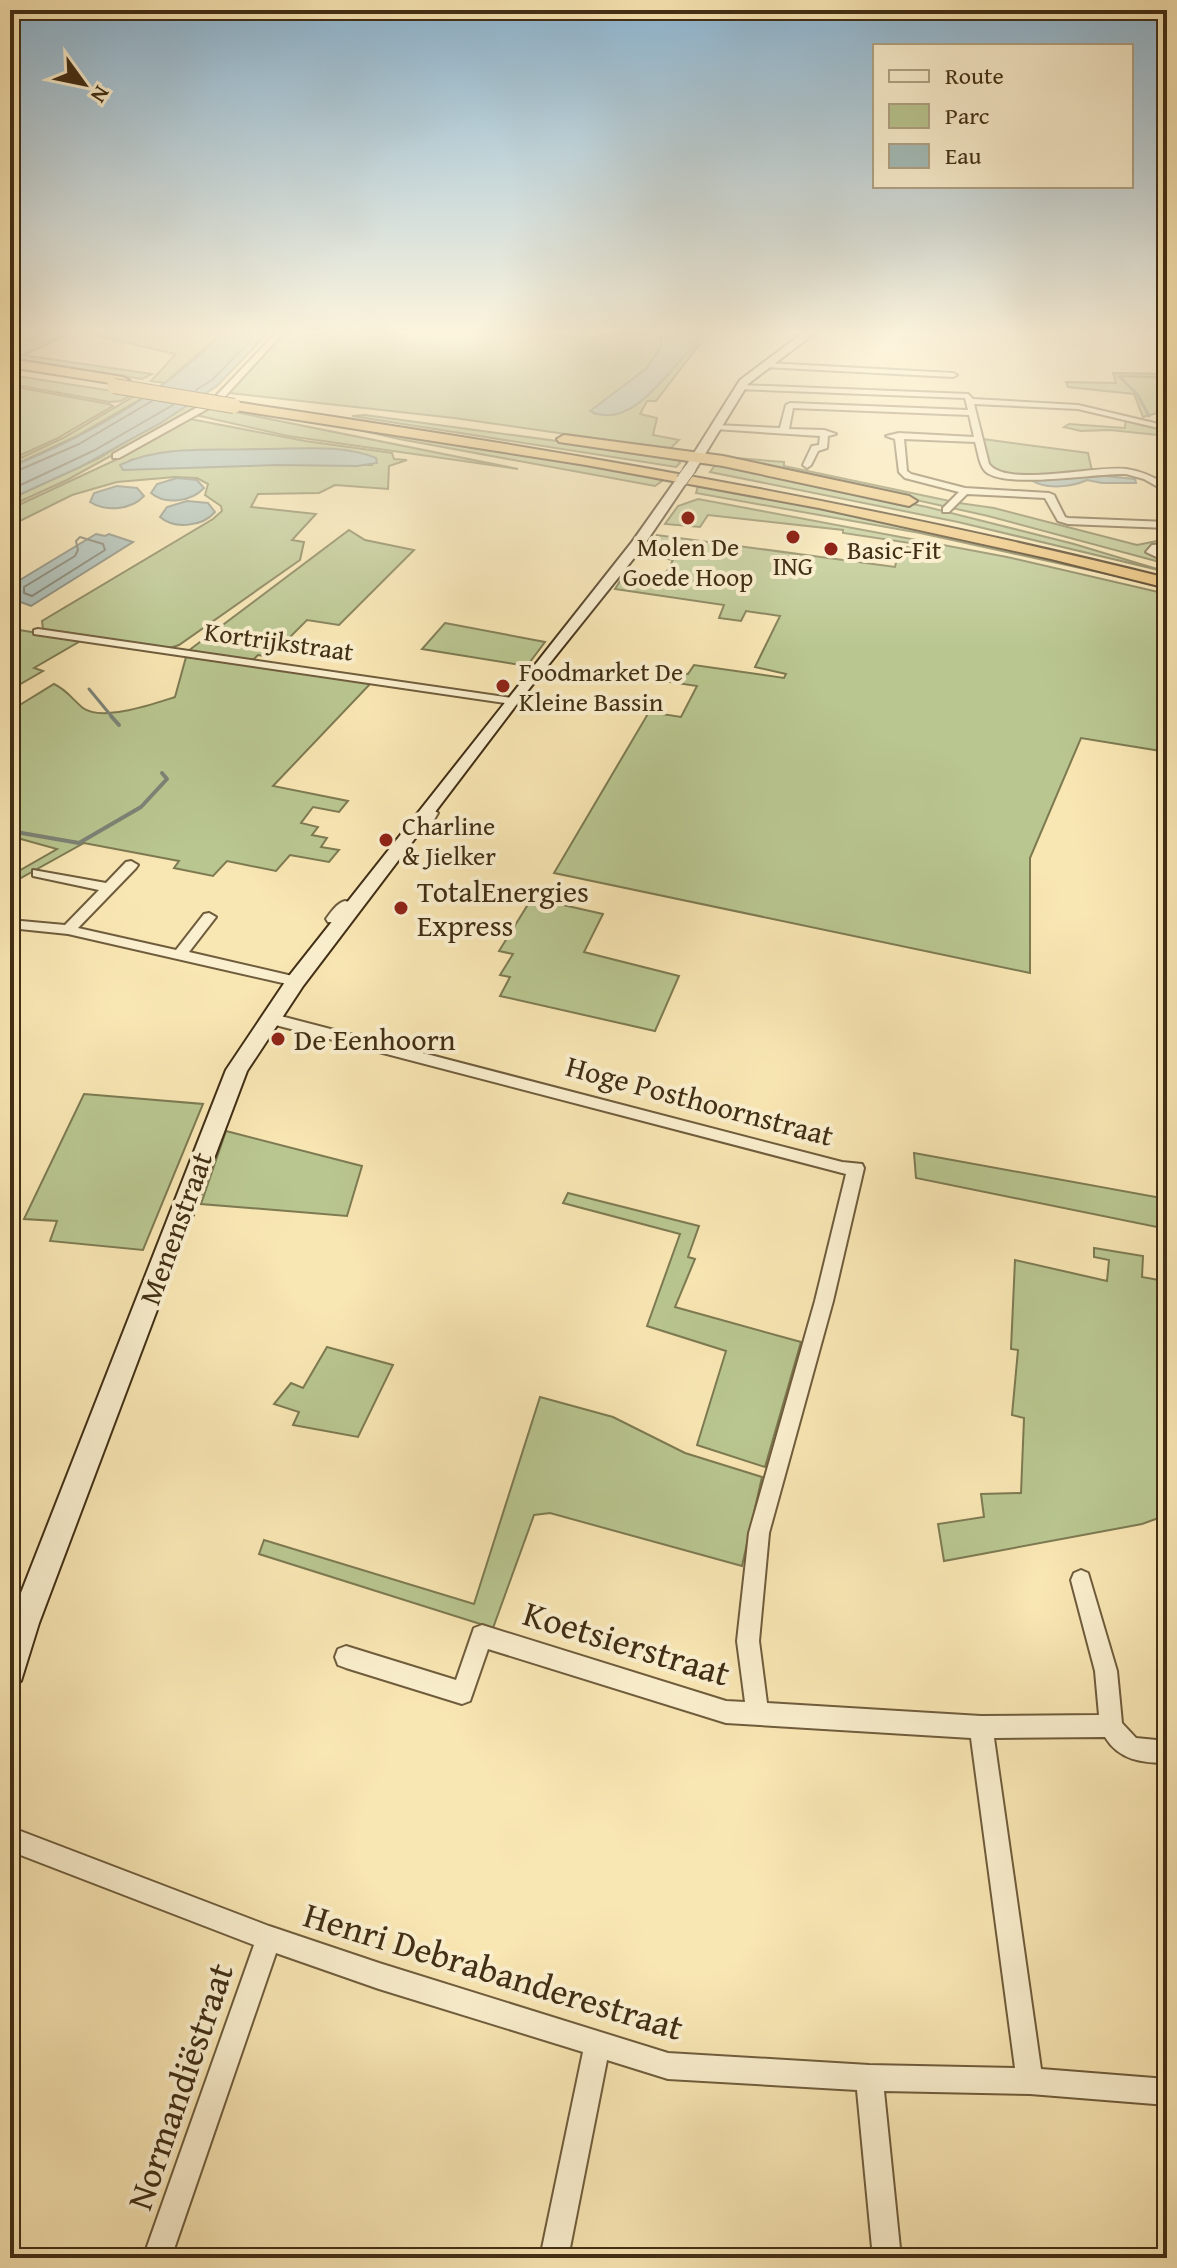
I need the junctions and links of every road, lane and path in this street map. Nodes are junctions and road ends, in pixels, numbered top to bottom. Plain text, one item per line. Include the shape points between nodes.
1 (147, 439) edge
2 (389, 439) edge
3 (443, 439) edge
4 (472, 439) edge
5 (558, 439) edge
6 (708, 439) edge
7 (826, 439) edge
8 (895, 439) edge
9 (955, 439) edge
10 (980, 440) joint
11 (116, 456) dead end
12 (807, 465) dead end
13 (686, 475) junction
14 (1167, 489) edge
15 (965, 491) junction
16 (954, 512) joint
17 (1167, 525) edge
18 (1033, 532) dead end
19 (1167, 547) edge
20 (1167, 559) edge
21 (1167, 568) edge
22 (1167, 576) edge
23 (1167, 583) edge
24 (1167, 589) edge
25 (38, 632) dead end
26 (512, 701) junction
27 (131, 865) dead end
28 (38, 873) dead end
29 (108, 888) junction
30 (209, 917) dead end
31 (10, 924) edge
32 (68, 930) junction
33 (179, 956) junction
34 (296, 981) junction
35 (269, 1018) junction
36 (1081, 1580) dead end
37 (24, 1623) junction
38 (10, 1651) edge
39 (346, 1657) dead end
40 (10, 1670) edge
41 (757, 1712) junction
42 (1111, 1726) junction
43 (981, 1727) junction
44 (1167, 1752) edge
45 (10, 1839) edge
46 (269, 1938) junction
47 (597, 2046) junction
48 (869, 2078) junction
49 (1030, 2081) junction
50 (1167, 2092) edge
51 (157, 2258) edge
52 (554, 2258) edge
53 (887, 2258) edge

1 - 11 street
2 - 13 highway
3 - 23 highway via 765,491
4 - 22 highway via 767,486 1008,536
5 - 13 highway
6 - 13 main road
7 - 12 street
8 - 15 street via 905,475
9 - 10 street
10 - 14 street via 985,464 1003,475 1109,471 1149,477
13 - 16 highway
13 - 24 highway via 912,533
13 - 26 main road
15 - 16 street
15 - 17 street via 1046,495 1061,519 1068,521
18 - 21 highway
19 - 20 street via 1151,552
25 - 26 street, Kortrijkstraat
26 - 34 main road, Menenstraat
27 - 29 street
28 - 29 street
29 - 32 street
30 - 33 street
31 - 32 street
32 - 33 street
33 - 34 street
34 - 35 main road, Menenstraat
35 - 37 main road, Menenstraat via 218,1111
35 - 41 street, Hoge Posthoornstraat via 856,1168 759,1533 748,1641
36 - 42 street via 1106,1671
37 - 38 main road, Menenstraat
37 - 40 main road, Menenstraat
39 - 41 street, Koetsierstraat via 462,1693 482,1636 726,1712
41 - 43 street, Koetsierstraat
42 - 43 street, Koetsierstraat
42 - 44 street via 1118,1742 1140,1752
43 - 49 street
45 - 46 street, Henri Debrabanderestraat
46 - 47 street, Henri Debrabanderestraat
46 - 51 street, Normandiëstraat
47 - 48 street, Henri Debrabanderestraat via 668,2066
47 - 52 street
48 - 49 street, Henri Debrabanderestraat
48 - 53 street
49 - 50 street, Henri Debrabanderestraat

